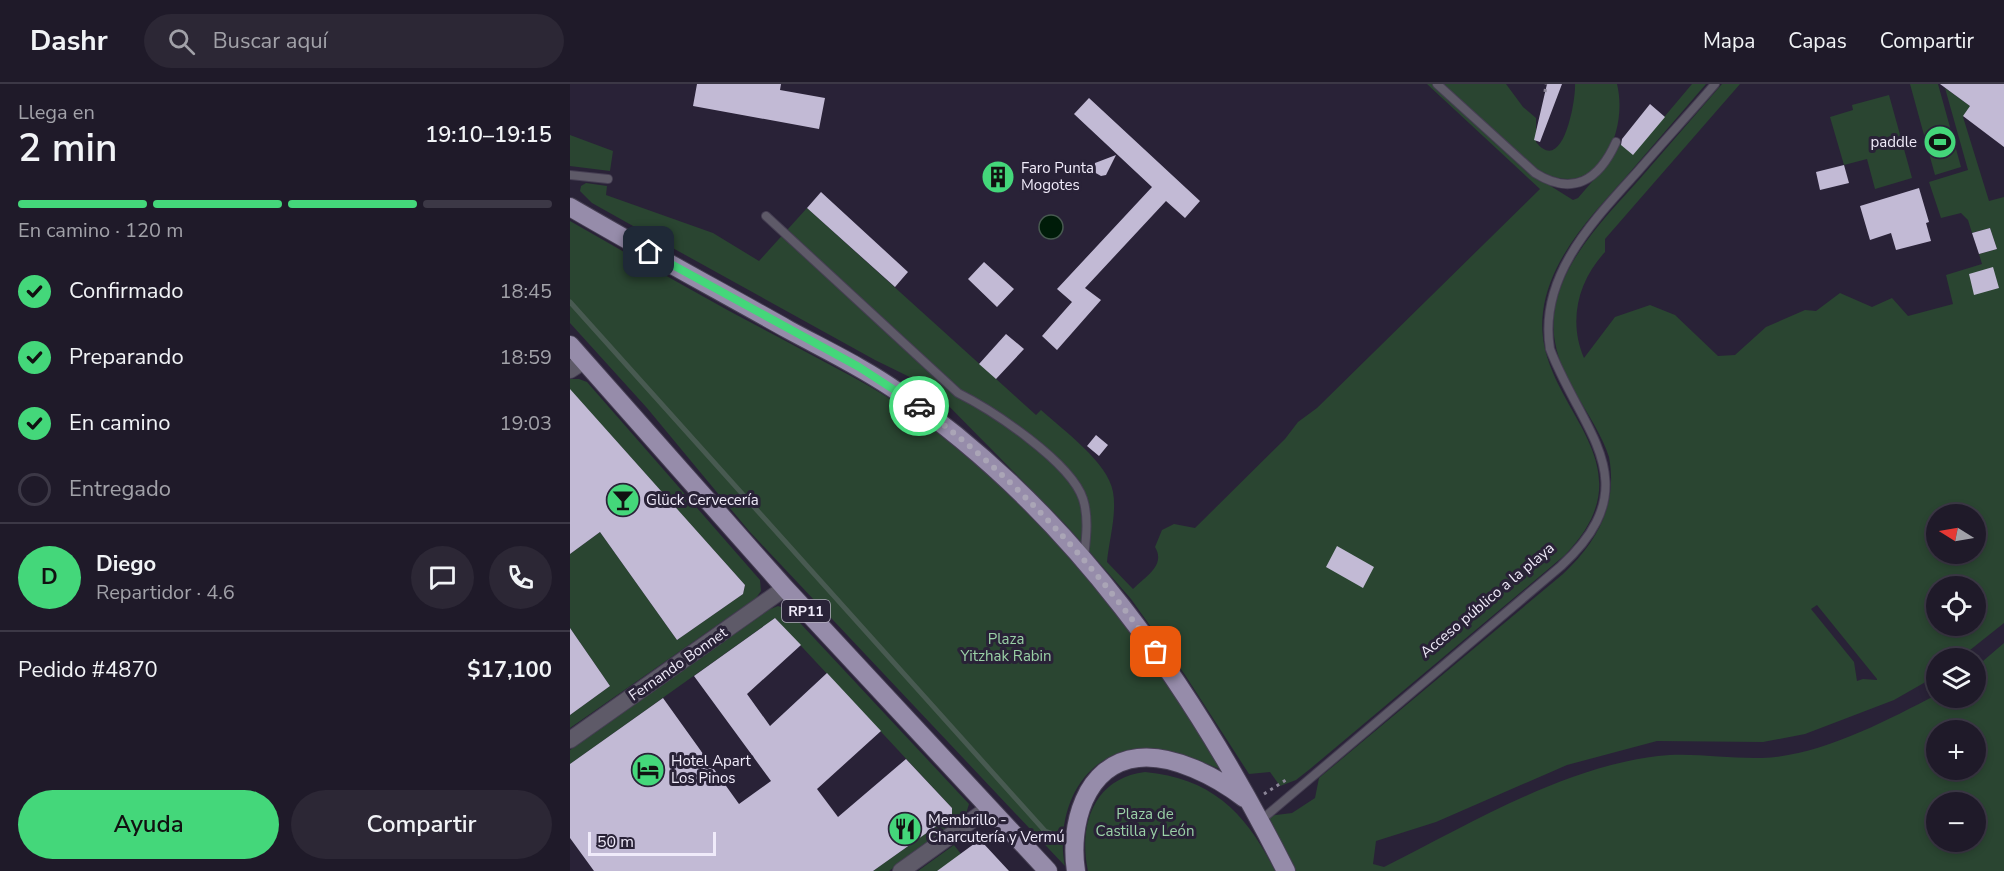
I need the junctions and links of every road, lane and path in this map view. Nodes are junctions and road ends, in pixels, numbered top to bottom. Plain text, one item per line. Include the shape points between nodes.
1 (1437, 84) edge
2 (1545, 84) edge
3 (1715, 84) edge
4 (1545, 92) dead end
5 (1616, 142) dead end
6 (570, 175) edge
7 (608, 179) dead end
8 (570, 207) edge
9 (766, 216) dead end
10 (570, 345) edge
11 (577, 365) edge
12 (1084, 559) junction
13 (785, 588) junction
14 (570, 740) edge
15 (1290, 777) dead end
16 (1250, 803) junction
17 (989, 808) junction
18 (1260, 821) junction
19 (901, 871) edge
20 (1048, 871) edge
21 (1076, 871) edge
22 (1286, 871) edge

1 - 5 lane via 1535,173 1553,184 1574,185 1589,177 1609,156
2 - 4 path
3 - 18 lane via 1582,237 1556,282 1551,300 1550,349 1602,452 1603,493 1594,528 1561,567
6 - 7 lane
8 - 12 main road via 897,391 965,443
9 - 12 lane via 958,393 1035,444 1074,484 1086,514
10 - 11 main road, RP11
11 - 13 main road, RP11
12 - 16 main road via 1156,652 1218,744
13 - 14 street, Fernando Bonnet
13 - 17 main road, RP11
15 - 16 path
16 - 18 main road
16 - 21 main road via 1224,783 1187,767 1154,759 1137,758 1121,763 1096,782 1080,806 1073,839
17 - 19 street
17 - 20 main road, RP11
18 - 22 main road

